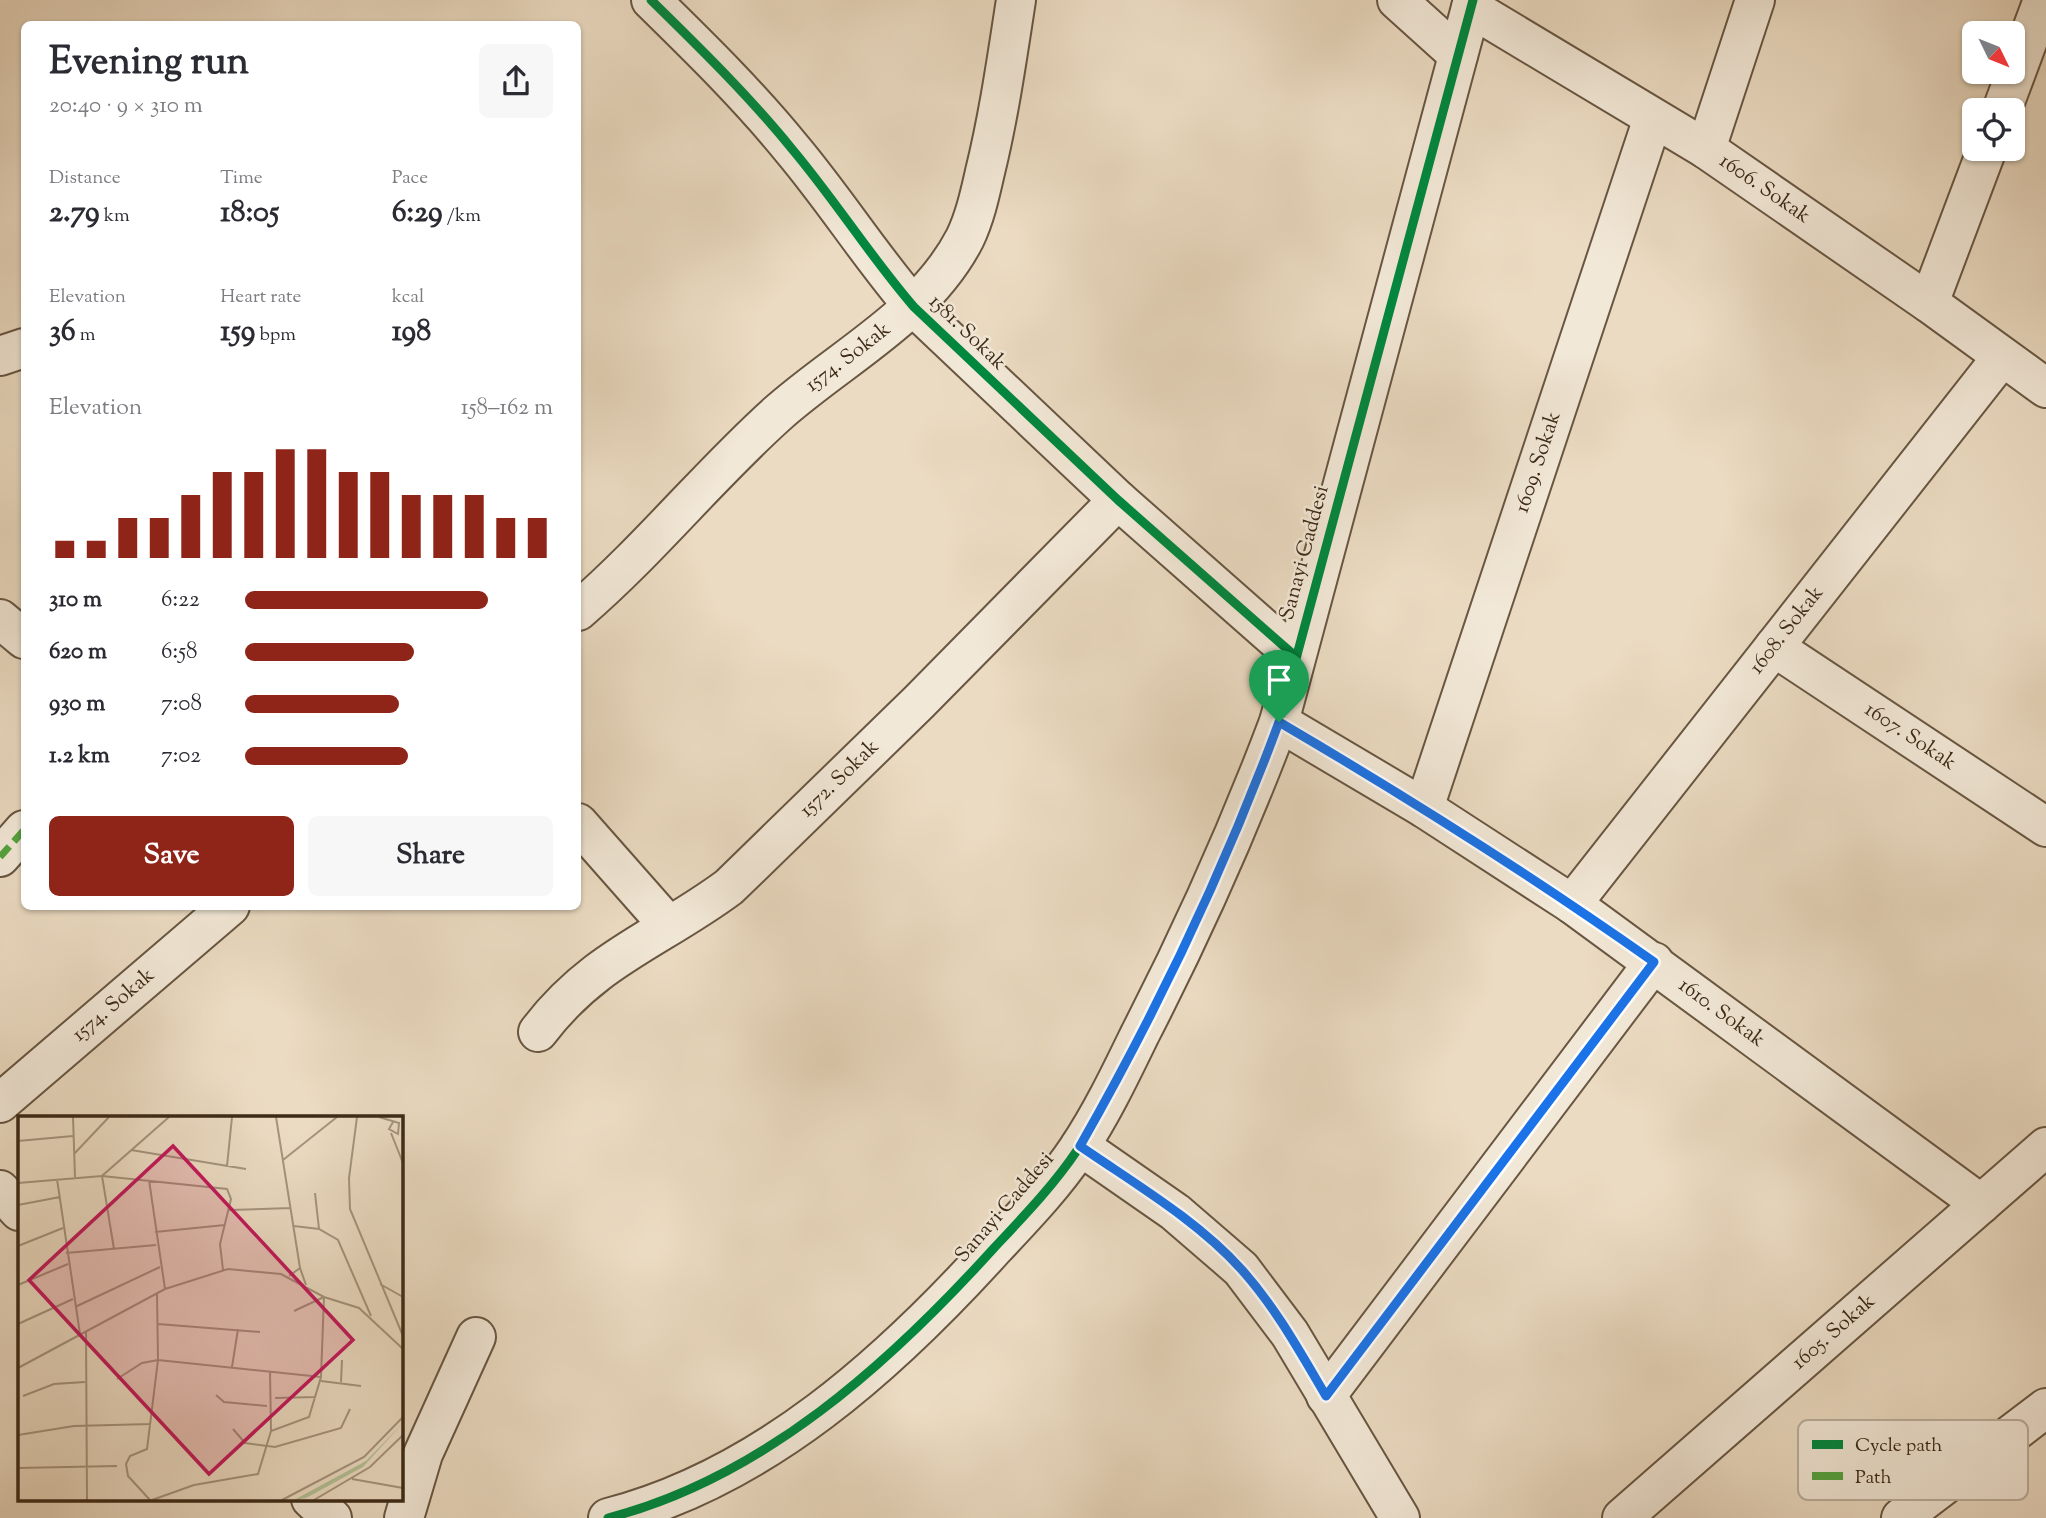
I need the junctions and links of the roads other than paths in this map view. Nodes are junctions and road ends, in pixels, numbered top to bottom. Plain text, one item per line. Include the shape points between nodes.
1 (652, 0) edge
2 (1016, 0) edge
3 (1397, 0) edge
4 (1755, 0) edge
5 (2043, 0) edge
6 (1472, 4) edge
7 (1458, 54) junction
8 (2006, 98) edge
9 (1653, 118) junction
10 (1706, 149) junction
11 (1982, 161) edge
12 (1929, 303) junction
13 (914, 307) junction
14 (21, 349) edge
15 (0, 356) edge
16 (2002, 357) junction
17 (2046, 388) edge
18 (1118, 500) junction
19 (581, 608) edge
20 (0, 619) edge
21 (21, 636) edge
22 (1774, 647) junction
23 (1295, 656) junction
24 (1279, 722) junction
25 (1424, 808) junction
26 (581, 826) edge
27 (2046, 827) edge
28 (21, 833) edge
29 (0, 857) edge
30 (1572, 904) junction
31 (225, 910) edge
32 (668, 925) junction
33 (1654, 962) junction
34 (538, 1032) dead end
35 (0, 1104) edge
36 (1080, 1146) junction
37 (2046, 1147) edge
38 (0, 1190) edge
39 (1981, 1204) junction
40 (18, 1210) edge
41 (476, 1337) dead end
42 (1326, 1396) junction
43 (2046, 1408) edge
44 (2028, 1422) edge
45 (312, 1500) edge
46 (1925, 1500) edge
47 (691, 1503) edge
48 (1384, 1511) edge
49 (332, 1518) edge
50 (404, 1518) edge
51 (608, 1518) edge
52 (1622, 1518) edge
53 (1901, 1518) edge

1 - 13 street, 1581. Sokak via 793,149
2 - 13 street, 1574. Sokak via 997,123 978,202 965,237 944,272
3 - 7 street
4 - 10 street
5 - 8 street
6 - 7 street, Sanayi Caddesi
6 - 9 street, 1606. Sokak
7 - 23 street, Sanayi Caddesi
9 - 10 street, 1606. Sokak
9 - 25 street, 1609. Sokak
10 - 12 street, 1606. Sokak
11 - 12 street
12 - 16 street, 1606. Sokak
13 - 18 street, 1581. Sokak
13 - 19 street, 1574. Sokak via 778,413 653,542
14 - 15 street
16 - 17 street, 1606. Sokak
16 - 22 street, 1608. Sokak
18 - 23 street, 1581. Sokak
18 - 32 street, 1572. Sokak via 729,887
20 - 21 street
22 - 27 street, 1607. Sokak
22 - 30 street, 1608. Sokak
23 - 24 street, Sanayi Caddesi
24 - 25 street, 1610. Sokak
24 - 36 street, Sanayi Caddesi via 1244,812 1160,995
25 - 30 street, 1610. Sokak
26 - 32 street
28 - 29 street
30 - 33 street, 1610. Sokak
31 - 35 street, 1574. Sokak
32 - 34 street, 1572. Sokak via 615,957 579,986
33 - 39 street, 1610. Sokak
33 - 42 street
36 - 42 street via 1175,1212 1241,1269 1290,1334
36 - 47 street, Sanayi Caddesi via 1057,1180 911,1337 835,1400
37 - 39 street, 1605. Sokak
38 - 40 street
39 - 52 street, 1605. Sokak
41 - 50 street via 423,1454
42 - 48 street
43 - 44 street
45 - 49 street
46 - 53 street
47 - 51 street, Sanayi Caddesi

